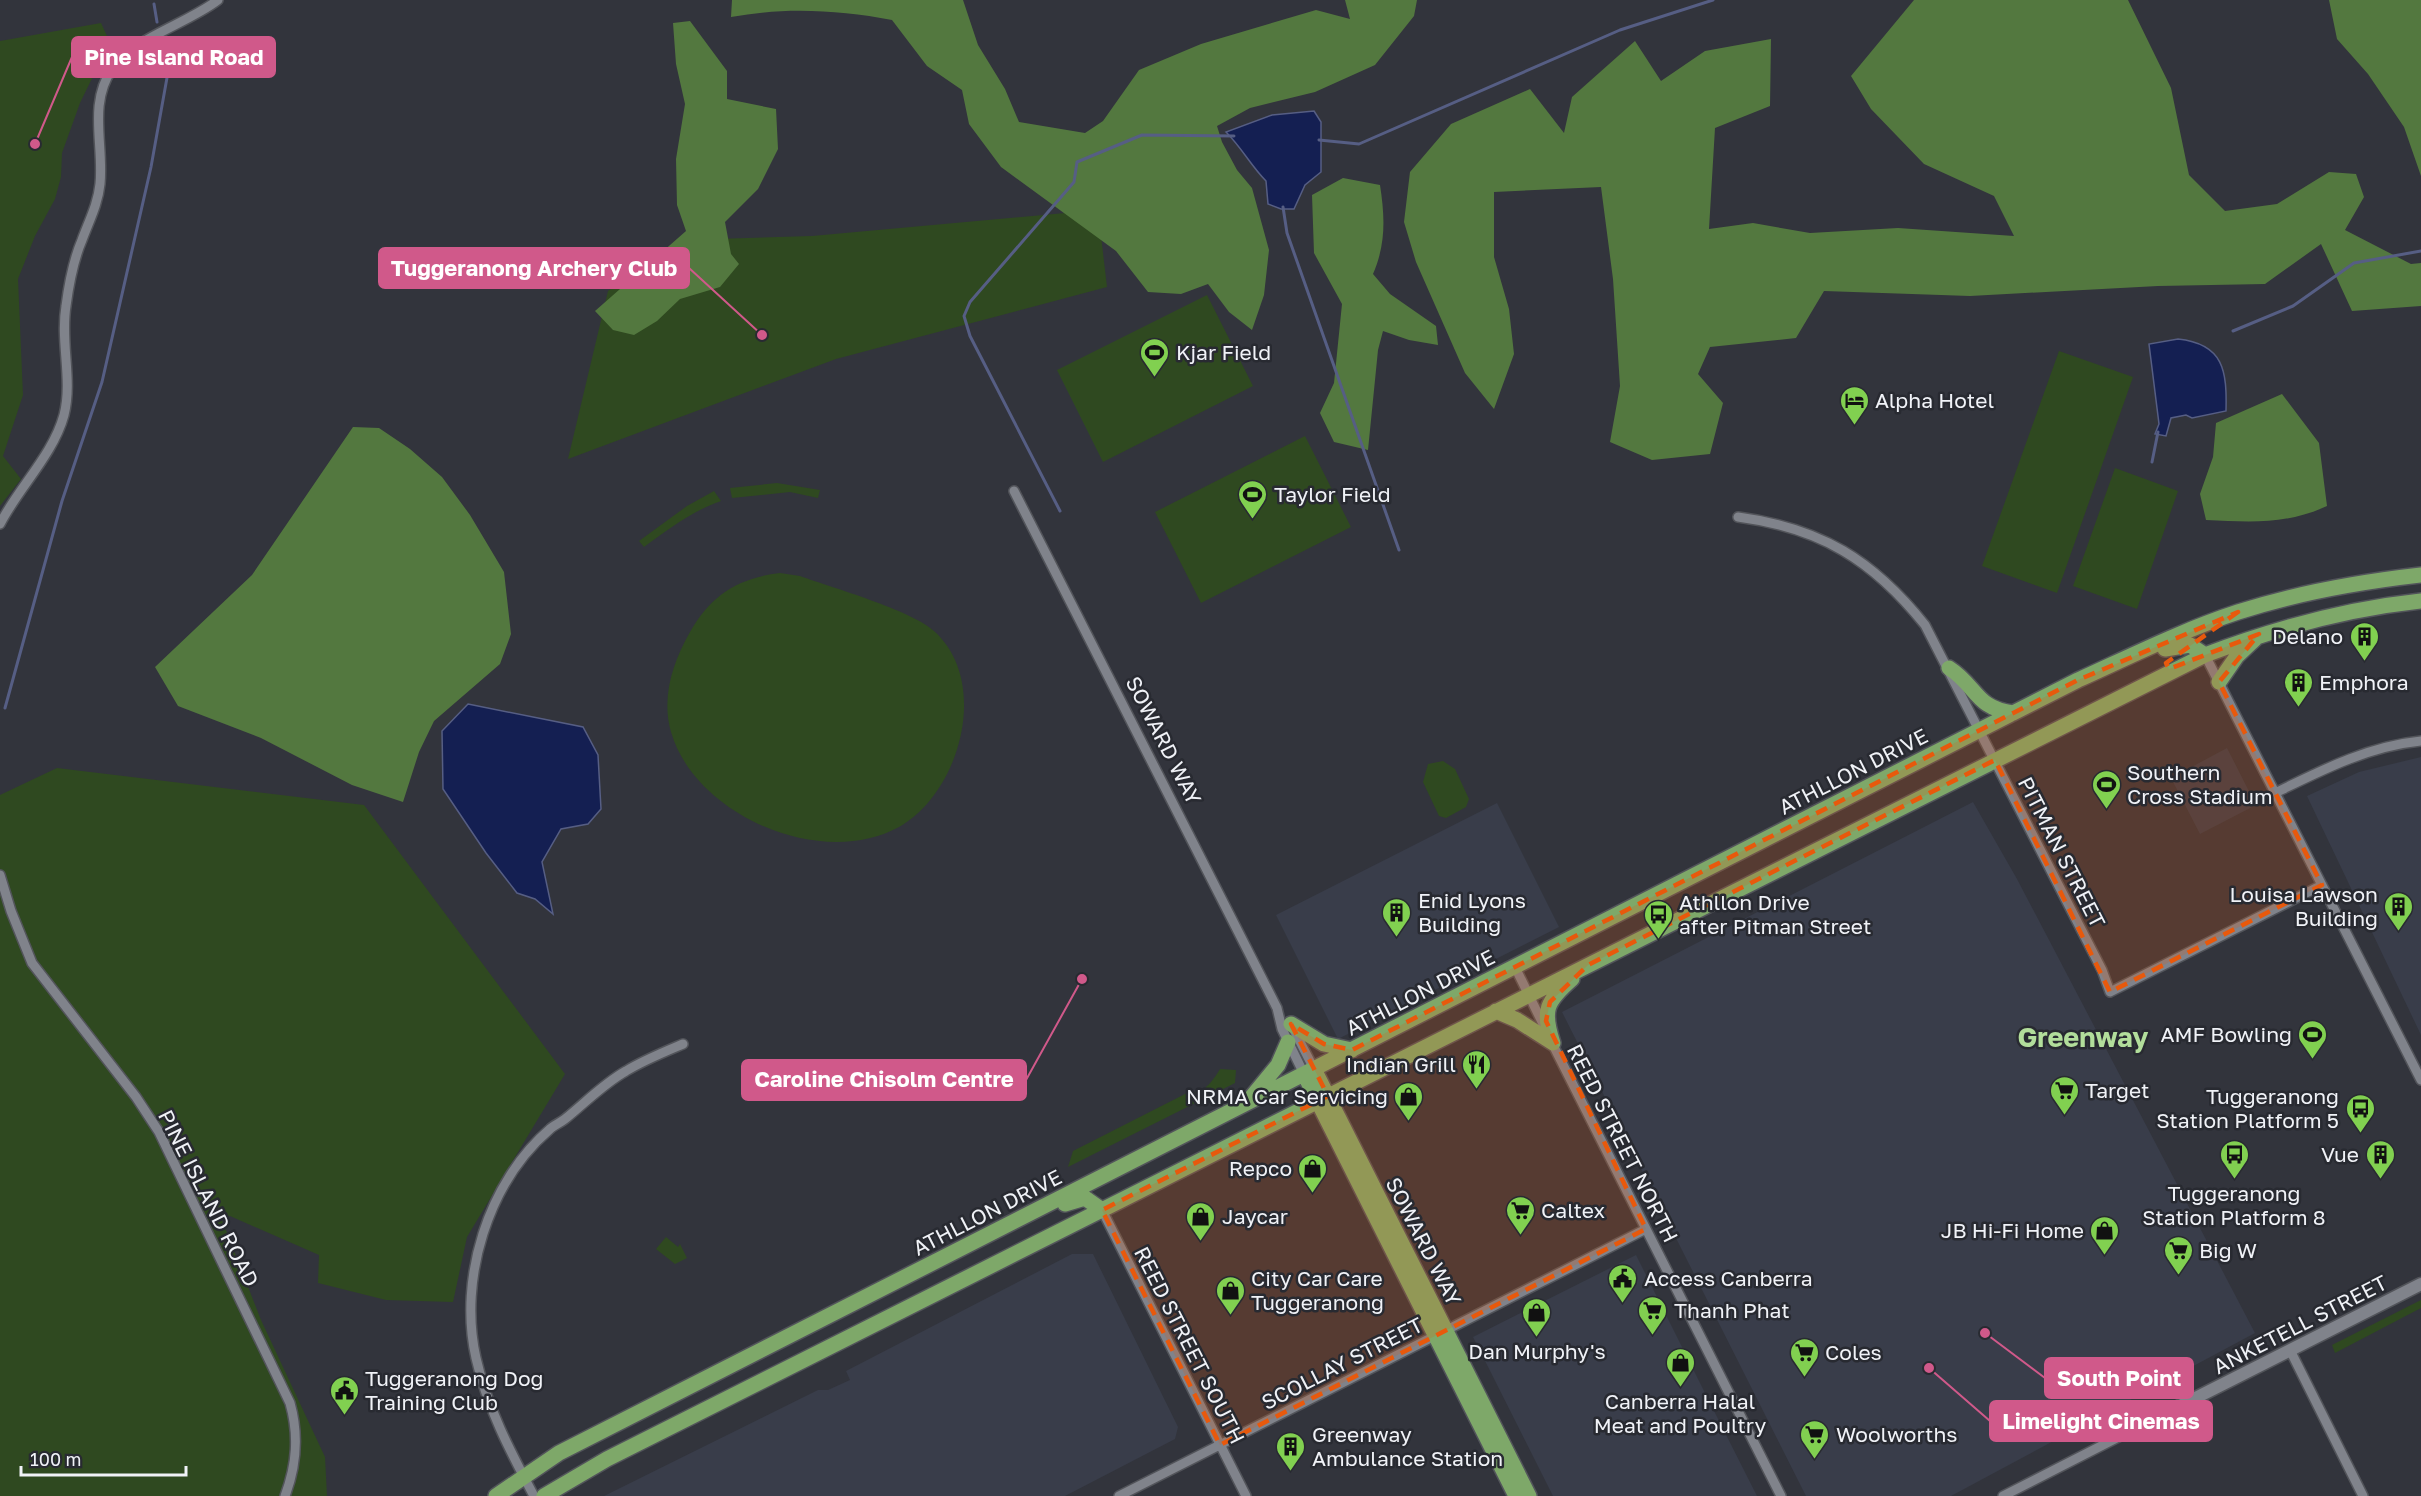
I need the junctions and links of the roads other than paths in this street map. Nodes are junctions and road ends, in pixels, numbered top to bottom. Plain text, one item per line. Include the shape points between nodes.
1 (218, 0) edge
2 (1014, 491) dead end
3 (1738, 517) dead end
4 (0, 523) edge
5 (2421, 575) edge
6 (2421, 601) edge
7 (2238, 612) junction
8 (2259, 634) junction
9 (2205, 655) junction
10 (2114, 664) junction
11 (1948, 668) junction
12 (2219, 682) junction
13 (2013, 713) junction
14 (1980, 730) junction
15 (2421, 741) edge
16 (1995, 760) junction
17 (2275, 793) junction
18 (0, 875) edge
19 (2322, 885) junction
20 (1588, 965) junction
21 (1515, 967) junction
22 (1529, 995) junction
23 (1277, 1008) junction
24 (1496, 1011) junction
25 (1291, 1024) junction
26 (1288, 1042) junction
27 (1552, 1043) junction
28 (683, 1044) dead end
29 (1352, 1050) junction
30 (1309, 1071) junction
31 (2421, 1080) edge
32 (1323, 1099) junction
33 (1246, 1104) junction
34 (1128, 1164) junction
35 (1102, 1210) junction
36 (1020, 1219) junction
37 (1646, 1229) junction
38 (2421, 1284) edge
39 (1441, 1333) junction
40 (2290, 1350) junction
41 (2148, 1422) joint
42 (1220, 1445) junction
43 (523, 1475) junction
44 (285, 1496) edge
45 (496, 1496) edge
46 (534, 1496) edge
47 (544, 1496) edge
48 (1119, 1496) edge
49 (1246, 1496) edge
50 (1516, 1496) edge
51 (1530, 1496) edge
52 (1781, 1496) edge
53 (2003, 1496) edge
54 (2363, 1496) edge

1 - 4 street via 133,49 118,61 103,84 97,110 100,186 76,257 65,310 64,414 52,444
2 - 23 street, SOWARD WAY
3 - 11 street, PITMAN STREET via 1807,532 1851,554 1904,599 1925,625
5 - 7 main road, ATHLLON DRIVE via 2344,585
6 - 8 main road via 2314,618
7 - 9 main road via 2210,629 2204,642
7 - 10 main road, ATHLLON DRIVE
8 - 9 main road
8 - 12 main road
9 - 10 main road via 2197,647 2182,644
9 - 12 street
9 - 16 main road
10 - 13 main road, ATHLLON DRIVE
11 - 13 main road via 1991,708
11 - 14 street, PITMAN STREET
12 - 17 street
13 - 14 main road, ATHLLON DRIVE
14 - 16 street, PITMAN STREET
14 - 21 main road, ATHLLON DRIVE
15 - 17 street via 2344,761
16 - 19 street, PITMAN STREET via 2102,970 2109,992
16 - 20 main road
17 - 19 street
18 - 44 street, PINE ISLAND ROAD via 32,963 159,1132 290,1403 297,1439 296,1464
19 - 31 street
20 - 22 main road
20 - 27 main road via 1550,1002 1546,1021
21 - 22 street, REED STREET NORTH
21 - 29 main road, ATHLLON DRIVE
22 - 24 main road
22 - 27 street, REED STREET NORTH
23 - 25 street, SOWARD WAY
23 - 26 street, SOWARD WAY
24 - 27 main road
24 - 32 main road
25 - 29 main road via 1324,1044
25 - 30 street, SOWARD WAY
26 - 30 street, SOWARD WAY
26 - 33 main road via 1278,1065
27 - 37 street, REED STREET NORTH
28 - 43 street via 624,1072 551,1127 509,1178 490,1214 473,1282 474,1347 484,1390
29 - 30 main road, ATHLLON DRIVE
30 - 32 main road, SOWARD WAY
30 - 33 main road, ATHLLON DRIVE
32 - 35 main road
32 - 39 main road, SOWARD WAY
33 - 34 main road, ATHLLON DRIVE
34 - 35 main road via 1101,1183 1097,1197
34 - 36 main road, ATHLLON DRIVE
35 - 36 main road via 1090,1200 1078,1198
35 - 42 street, REED STREET SOUTH
35 - 47 main road via 607,1459
36 - 43 main road, ATHLLON DRIVE
37 - 39 street, SCOLLAY STREET
37 - 52 street, REED STREET NORTH
38 - 40 street, ANKETELL STREET
39 - 42 street, SCOLLAY STREET
39 - 50 main road, SOWARD WAY
39 - 51 main road, SOWARD WAY
40 - 41 street, ANKETELL STREET
40 - 54 street
41 - 53 street, ANKETELL STREET
42 - 48 street, SCOLLAY STREET
42 - 49 street, REED STREET SOUTH
43 - 45 main road, ATHLLON DRIVE
43 - 46 street

